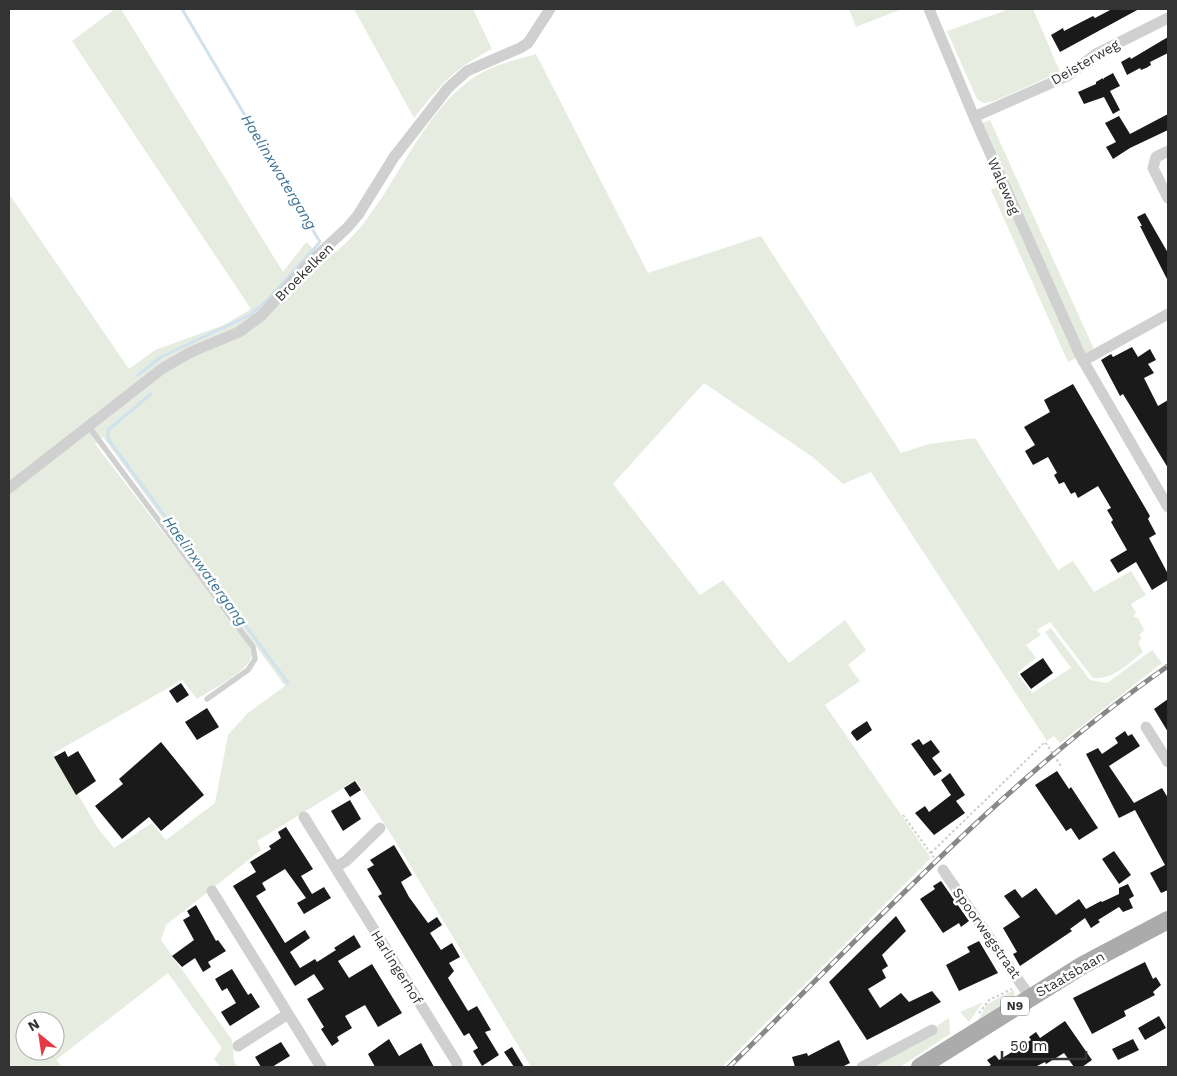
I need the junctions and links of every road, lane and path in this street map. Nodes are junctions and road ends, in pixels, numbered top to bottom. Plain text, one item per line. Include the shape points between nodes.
1 (550, 9) edge
2 (929, 9) edge
3 (1168, 18) edge
4 (974, 117) junction
5 (1168, 151) edge
6 (1168, 198) edge
7 (1168, 314) edge
8 (1083, 361) junction
9 (89, 427) junction
10 (9, 488) edge
11 (1168, 507) edge
12 (207, 699) dead end
13 (1146, 727) dead end
14 (1168, 762) edge
15 (1061, 766) dead end
16 (903, 815) dead end
17 (304, 817) dead end
18 (380, 828) dead end
19 (931, 853) junction
20 (336, 867) junction
21 (943, 870) joint
22 (212, 891) dead end
23 (1168, 920) edge
24 (1030, 996) junction
25 (288, 1014) junction
26 (932, 1030) dead end
27 (238, 1046) dead end
28 (322, 1067) edge
29 (456, 1067) edge
30 (862, 1067) edge
31 (920, 1067) edge

1 - 9 street, Broekelken via 528,43 467,70 448,88 394,157 353,222 308,264 261,316 239,332 176,360
2 - 4 street, Waleweg
3 - 4 street, Deisterweg via 1096,54 1067,76
4 - 8 street, Waleweg
5 - 6 street via 1156,157 1152,168
7 - 8 street
8 - 11 street, Waleweg
9 - 10 street, Broekelken
9 - 12 lane via 253,647 255,659 248,670
13 - 14 street
15 - 19 path via 1045,742
16 - 19 path
17 - 20 street, Harlingerhof
18 - 20 street
19 - 21 path
20 - 29 street, Harlingerhof via 457,1063
21 - 24 street, Spoorwegstraat
22 - 25 street
23 - 24 main road, Staatsbaan / N9
24 - 31 main road, Staatsbaan / N9
25 - 27 street
25 - 28 street
26 - 30 street

